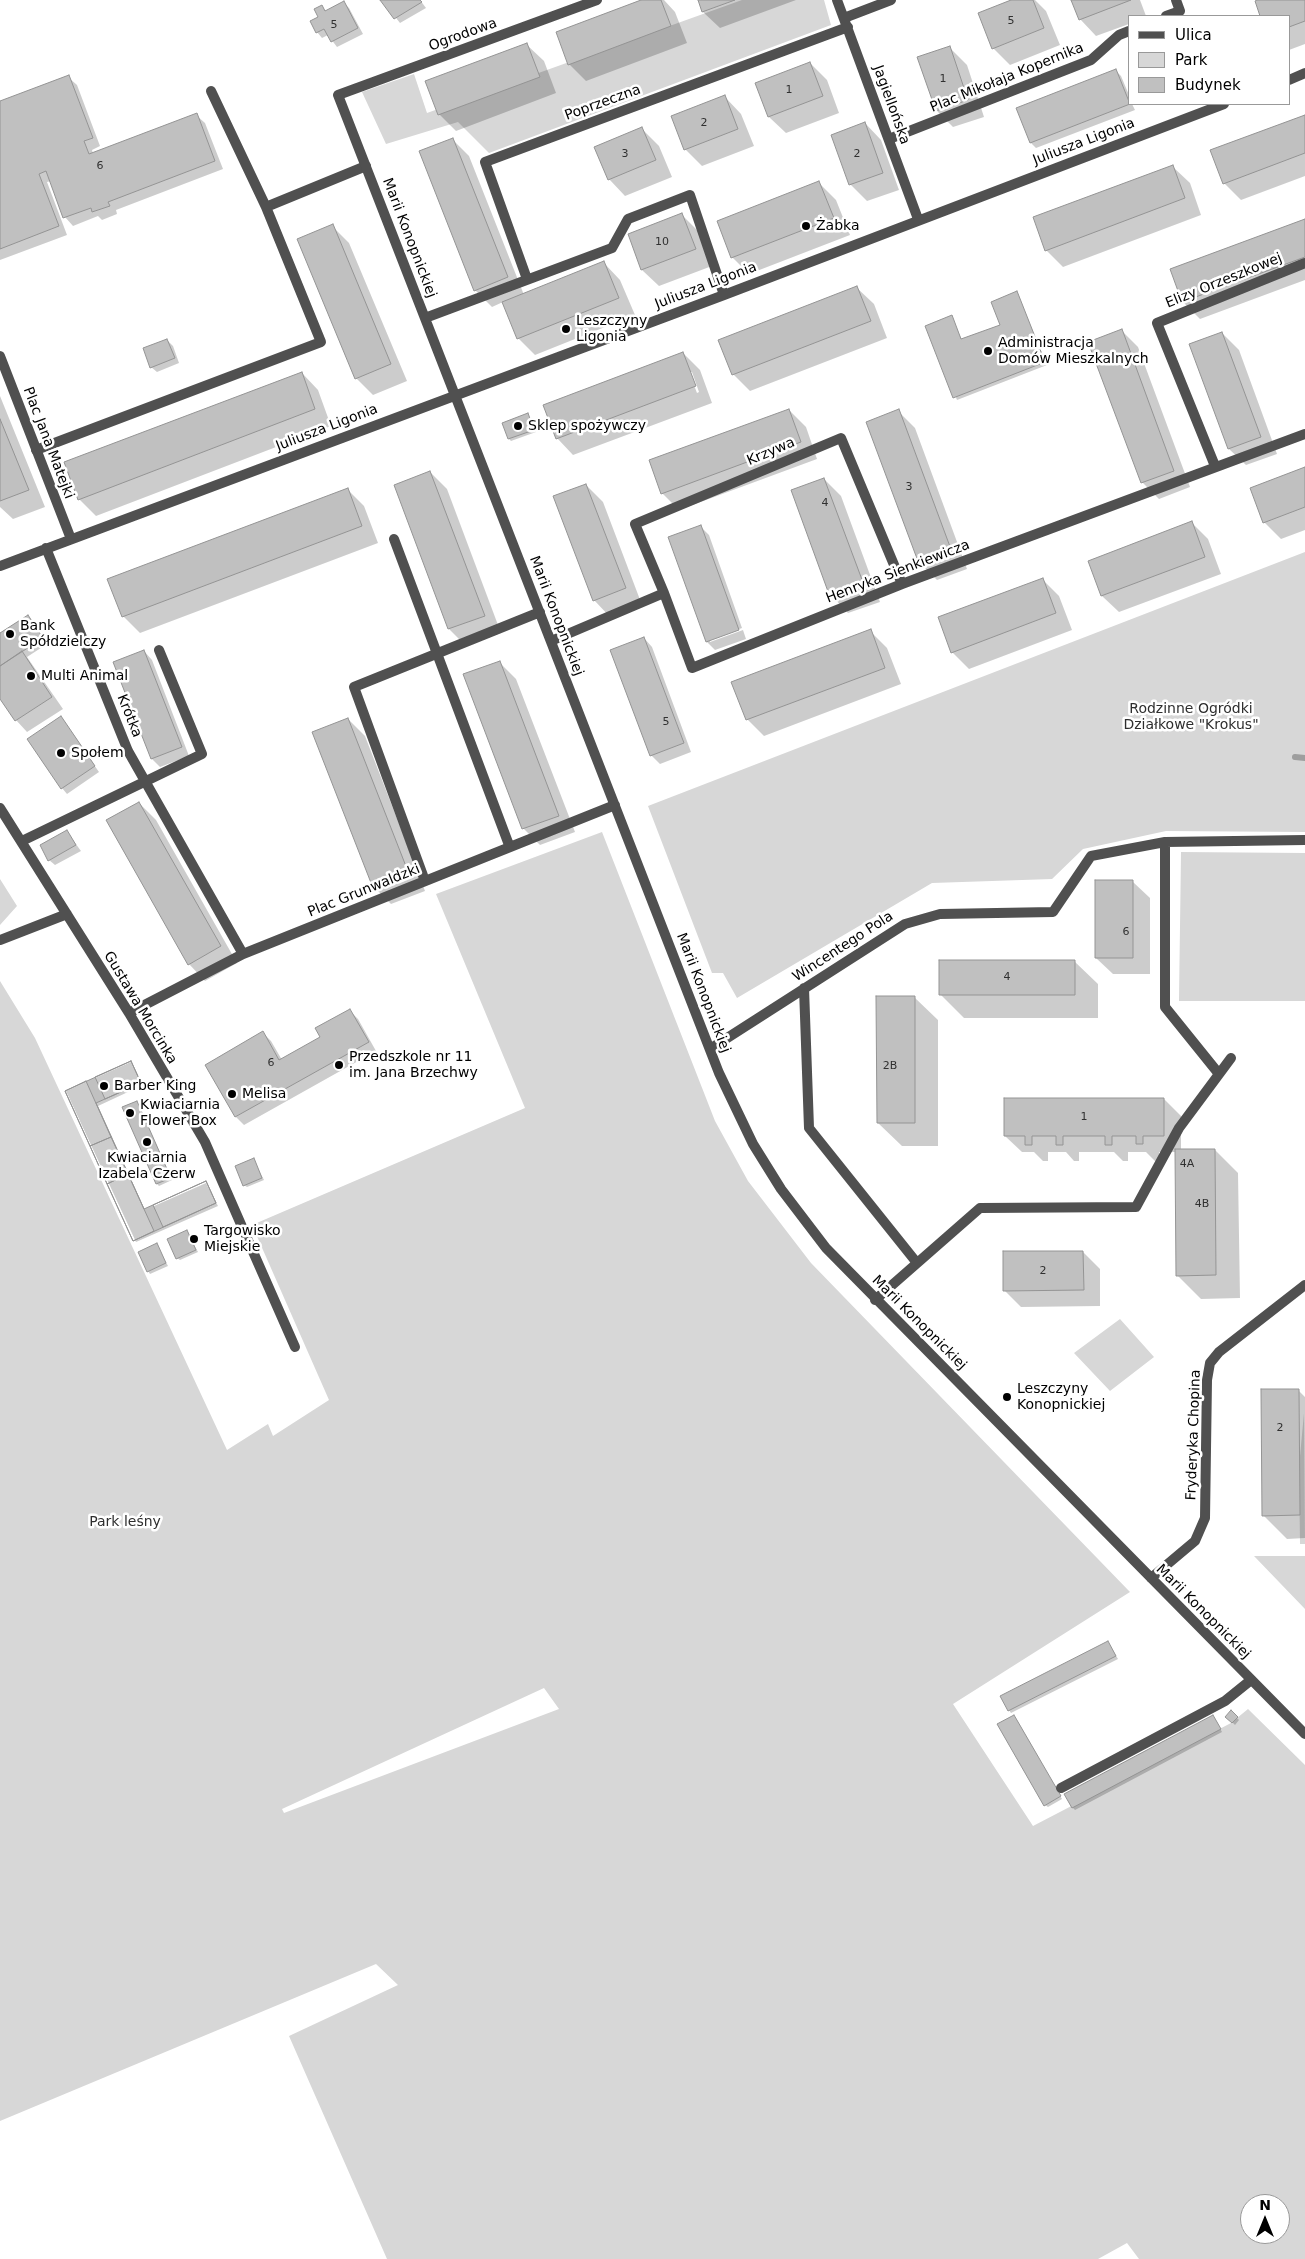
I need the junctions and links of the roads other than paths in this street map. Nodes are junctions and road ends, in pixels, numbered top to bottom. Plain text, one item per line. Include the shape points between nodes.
1 (597, 0) edge
2 (837, 0) edge
3 (890, 0) edge
4 (1176, 0) edge
5 (1169, 15) edge
6 (846, 22) junction
7 (1128, 31) edge
8 (1305, 73) edge
9 (1290, 80) edge
10 (211, 91) dead end
11 (338, 95) joint
12 (1221, 105) edge
13 (889, 139) junction
14 (366, 166) junction
15 (266, 207) junction
16 (918, 219) junction
17 (1305, 263) edge
18 (527, 279) junction
19 (724, 295) junction
20 (425, 318) junction
21 (0, 356) edge
22 (455, 394) junction
23 (1305, 434) edge
24 (36, 450) junction
25 (1215, 466) junction
26 (71, 539) junction
27 (394, 539) dead end
28 (46, 548) junction
29 (1, 563) edge
30 (902, 584) junction
31 (664, 593) junction
32 (540, 612) junction
33 (551, 641) junction
34 (159, 650) dead end
35 (438, 653) junction
36 (145, 781) junction
37 (615, 805) junction
38 (0, 808) edge
39 (1305, 840) edge
40 (22, 842) junction
41 (1165, 842) junction
42 (509, 845) junction
43 (425, 881) junction
44 (67, 914) junction
45 (0, 940) edge
46 (243, 954) junction
47 (804, 988) junction
48 (129, 1013) junction
49 (710, 1048) junction
50 (1231, 1058) dead end
51 (1219, 1074) junction
52 (917, 1263) junction
53 (1305, 1285) edge
54 (875, 1300) junction
55 (295, 1347) dead end
56 (1151, 1578) junction
57 (1252, 1680) junction
58 (1305, 1734) edge
59 (1061, 1788) dead end

1 - 11 street, Ogrodowa
2 - 6 street, Jagiellońska
3 - 6 street
4 - 5 street via 1180,11
6 - 13 street, Jagiellońska
6 - 18 street, Poprzeczna via 485,162
7 - 13 street, Plac Mikołaja Kopernika via 1119,35 1091,60
8 - 9 street
10 - 15 street
11 - 14 street, Marii Konopnickiej
12 - 16 street, Juliusza Ligonia
13 - 16 street, Jagiellońska
14 - 15 street
14 - 20 street, Marii Konopnickiej
15 - 24 street via 321,342
16 - 19 street, Juliusza Ligonia
17 - 25 street, Elizy Orzeszkowej via 1157,323
18 - 19 street via 612,248 628,218 690,195
18 - 20 street
19 - 22 street, Juliusza Ligonia
20 - 22 street, Marii Konopnickiej
21 - 24 street, Plac Jana Matejki
22 - 26 street, Juliusza Ligonia
22 - 32 street, Marii Konopnickiej
23 - 25 street, Henryka Sienkiewicza
24 - 26 street, Plac Jana Matejki
25 - 30 street, Henryka Sienkiewicza
26 - 28 street, Juliusza Ligonia
27 - 35 street
28 - 29 street, Juliusza Ligonia
28 - 36 street, Krótka via 128,751
30 - 31 street, Henryka Sienkiewicza via 692,668
30 - 31 street, Krzywa via 841,438 635,524
31 - 33 street
32 - 33 street, Marii Konopnickiej
32 - 35 street
33 - 37 street, Marii Konopnickiej
34 - 36 street via 202,754
35 - 42 street
35 - 43 street via 354,687
36 - 40 street
36 - 46 street, Krótka
37 - 42 street, Plac Grunwaldzki
37 - 49 street, Marii Konopnickiej
38 - 40 street, Gustawa Morcinka
39 - 41 street, Wincentego Pola
40 - 44 street, Gustawa Morcinka
41 - 47 street, Wincentego Pola via 1091,856 1053,912 940,914 906,924
41 - 51 street via 1165,1008
42 - 43 street, Plac Grunwaldzki
43 - 46 street, Plac Grunwaldzki
44 - 45 street
44 - 48 street, Gustawa Morcinka
46 - 48 street, Plac Grunwaldzki
47 - 49 street, Wincentego Pola
47 - 52 street via 809,1128
48 - 55 street, Gustawa Morcinka via 205,1142
49 - 54 street, Marii Konopnickiej via 736,1110 781,1189 826,1248
50 - 51 street
51 - 52 street via 1179,1128 1136,1207 980,1208
52 - 54 street
53 - 56 street, Fryderyka Chopina via 1219,1352 1210,1363 1206,1380 1205,1518 1195,1541
54 - 56 street, Marii Konopnickiej
56 - 57 street, Marii Konopnickiej
57 - 58 street, Marii Konopnickiej
57 - 59 street via 1225,1701

